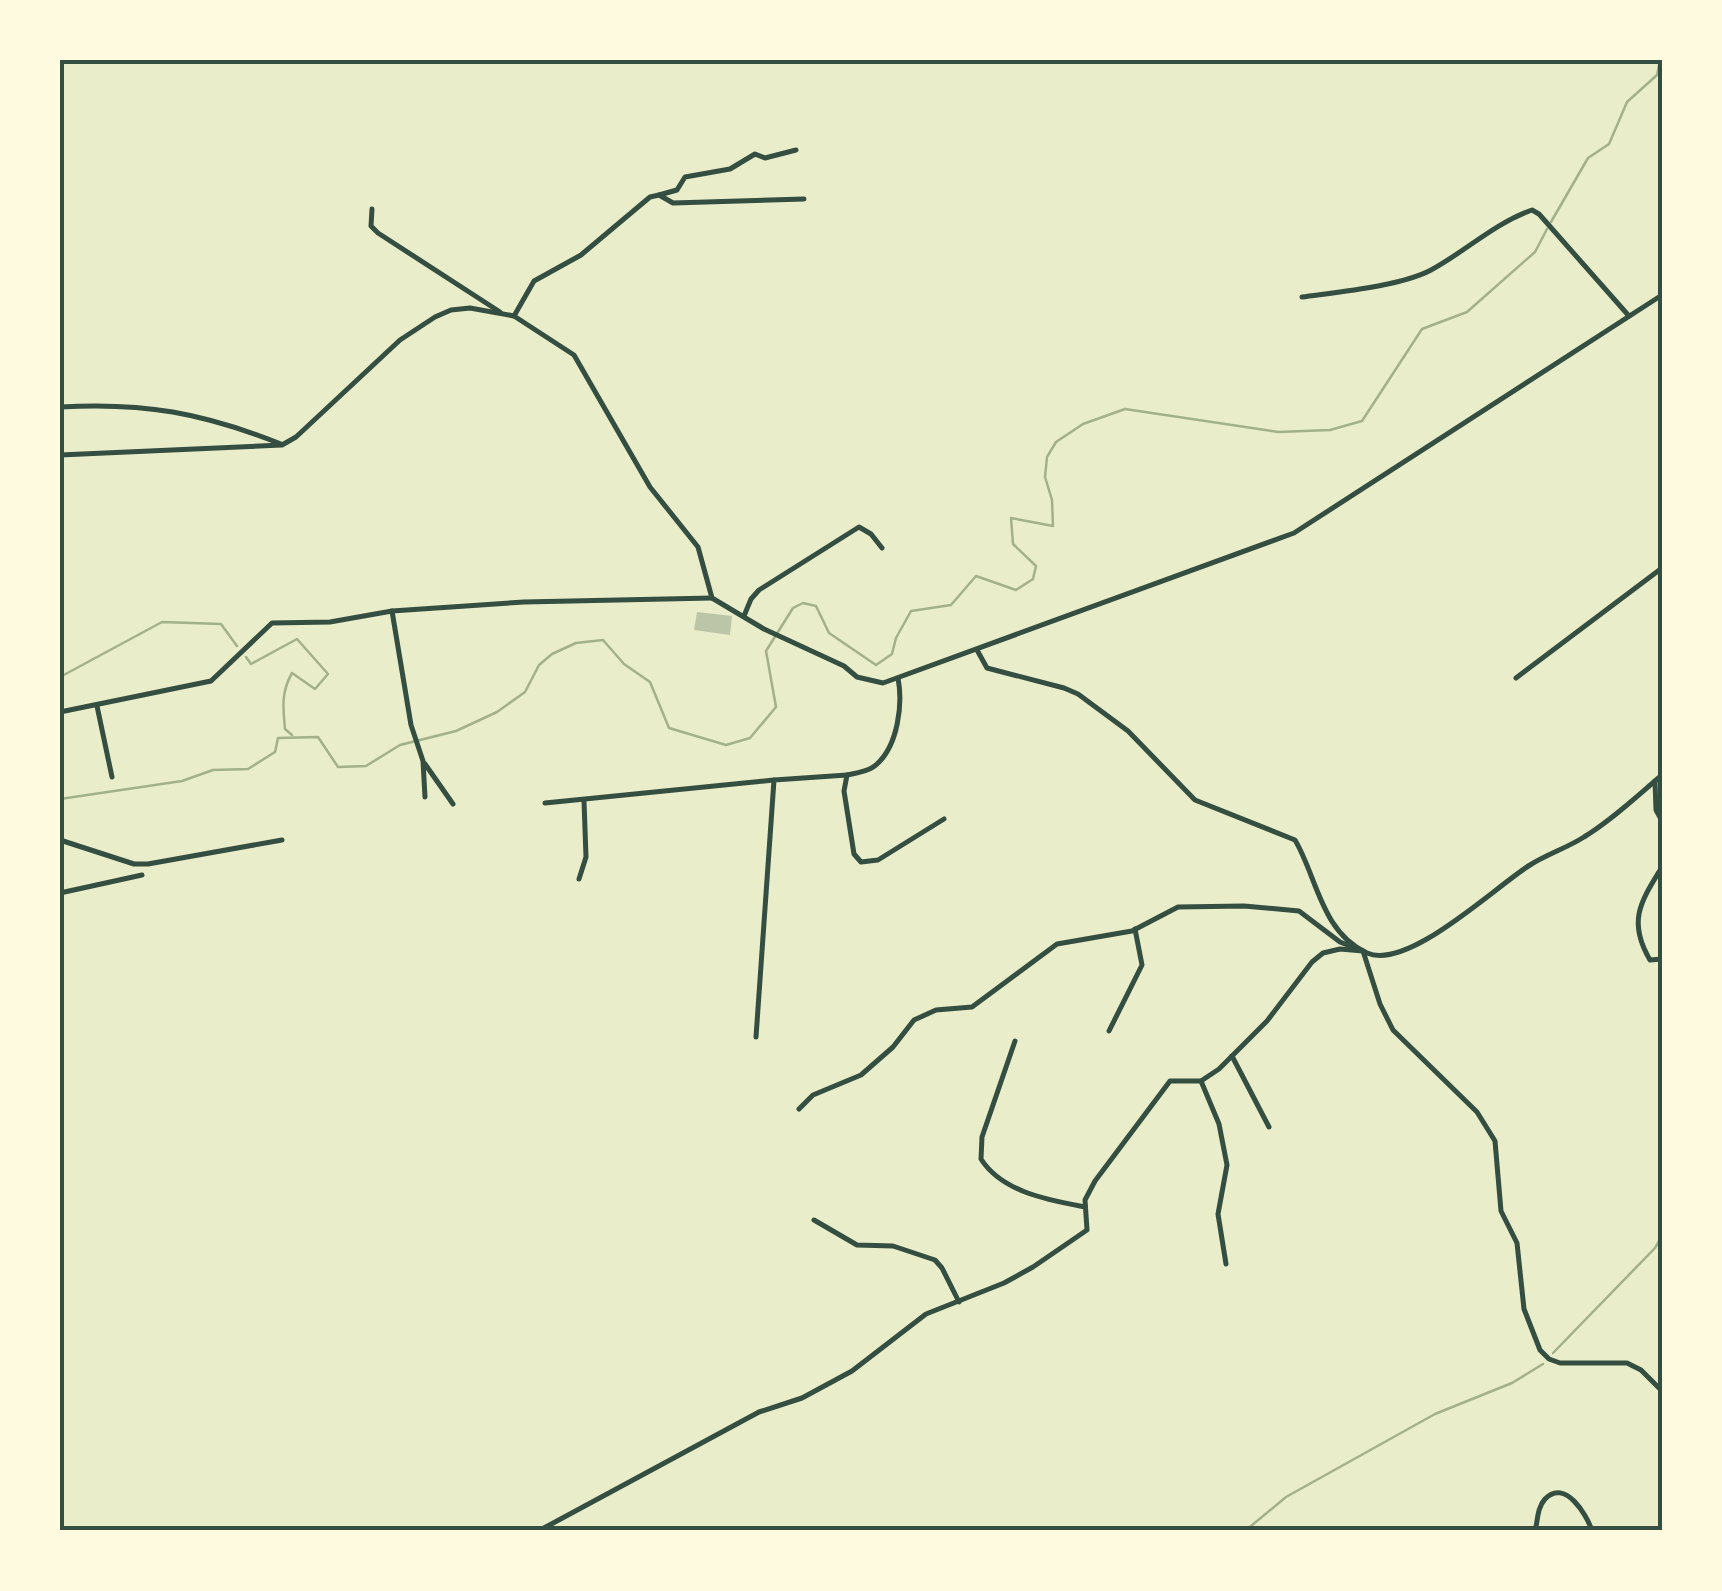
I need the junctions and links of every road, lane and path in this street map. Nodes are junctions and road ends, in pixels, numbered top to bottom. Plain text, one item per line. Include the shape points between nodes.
1 (796, 150) dead end
2 (659, 195) junction
3 (804, 200) dead end
4 (372, 209) dead end
5 (1662, 295) edge
6 (1302, 297) dead end
7 (500, 312) junction
8 (514, 316) junction
9 (1629, 316) junction
10 (60, 407) edge
11 (282, 444) junction
12 (60, 455) edge
13 (882, 548) dead end
14 (1662, 568) edge
15 (712, 598) junction
16 (392, 610) junction
17 (744, 616) junction
18 (977, 650) junction
19 (898, 678) junction
20 (1516, 678) dead end
21 (96, 706) junction
22 (60, 712) edge
23 (423, 762) junction
24 (1662, 775) edge
25 (847, 776) junction
26 (112, 778) dead end
27 (774, 780) junction
28 (1655, 781) junction
29 (425, 796) dead end
30 (584, 801) junction
31 (545, 803) dead end
32 (453, 804) dead end
33 (944, 819) dead end
34 (1662, 822) edge
35 (60, 840) edge
36 (282, 840) dead end
37 (1662, 866) edge
38 (142, 875) dead end
39 (579, 879) dead end
40 (60, 893) edge
41 (1135, 929) junction
42 (1363, 951) junction
43 (1662, 959) edge
44 (1108, 1031) dead end
45 (756, 1037) dead end
46 (1014, 1041) dead end
47 (1232, 1056) junction
48 (1202, 1081) junction
49 (798, 1108) dead end
50 (1269, 1127) dead end
51 (1085, 1208) junction
52 (814, 1220) dead end
53 (1226, 1264) dead end
54 (959, 1302) junction
55 (1662, 1391) edge
56 (544, 1528) dead end
57 (1535, 1531) edge
58 (1592, 1531) edge

1 - 2 street via 755,154 730,169 685,177 676,190
2 - 3 street via 673,203
2 - 8 street via 581,255 534,281
4 - 7 street via 371,226 378,233
5 - 9 street
6 - 9 street via 1428,272 1532,210
7 - 8 street
7 - 11 street via 470,308 435,317
8 - 15 street via 574,354 650,487 698,548
9 - 18 street via 1294,533
10 - 11 street via 170,410
11 - 12 street
13 - 17 street via 859,527 759,590
14 - 20 street
15 - 16 street
15 - 17 street
16 - 21 street via 272,624 211,681
16 - 23 street
17 - 19 street via 856,677
18 - 19 street
18 - 42 street via 987,668 1086,700 1128,730 1194,800 1295,840 1322,906
19 - 25 street via 898,719 882,758
21 - 22 street
21 - 26 street
23 - 29 street
23 - 32 street
24 - 28 street
25 - 27 street
25 - 33 street via 849,832 861,862 878,860
27 - 30 street
27 - 45 street
28 - 34 street
28 - 42 street via 1584,837 1530,864 1416,944 1388,955
30 - 31 street
30 - 39 street via 586,857
35 - 36 street via 134,864
37 - 43 street via 1640,899 1640,942 1650,960
38 - 40 street
41 - 42 street via 1197,905 1291,910
41 - 44 street via 1142,965
41 - 49 street via 1057,944 972,1007 914,1020 861,1076
42 - 47 street via 1323,953
42 - 55 street via 1393,1030 1477,1112 1495,1141 1501,1211 1518,1244 1524,1309 1540,1350 1560,1363 1627,1363
46 - 51 street via 981,1159 1021,1192
47 - 48 street
47 - 50 street
48 - 51 street via 1170,1081 1095,1181
48 - 53 street via 1227,1165 1218,1214
51 - 54 street via 1087,1230 1075,1239 1033,1268
52 - 54 street via 857,1244 892,1246 934,1260
54 - 56 street via 926,1314 852,1371 759,1412
57 - 58 street via 1543,1501 1560,1494 1581,1508

